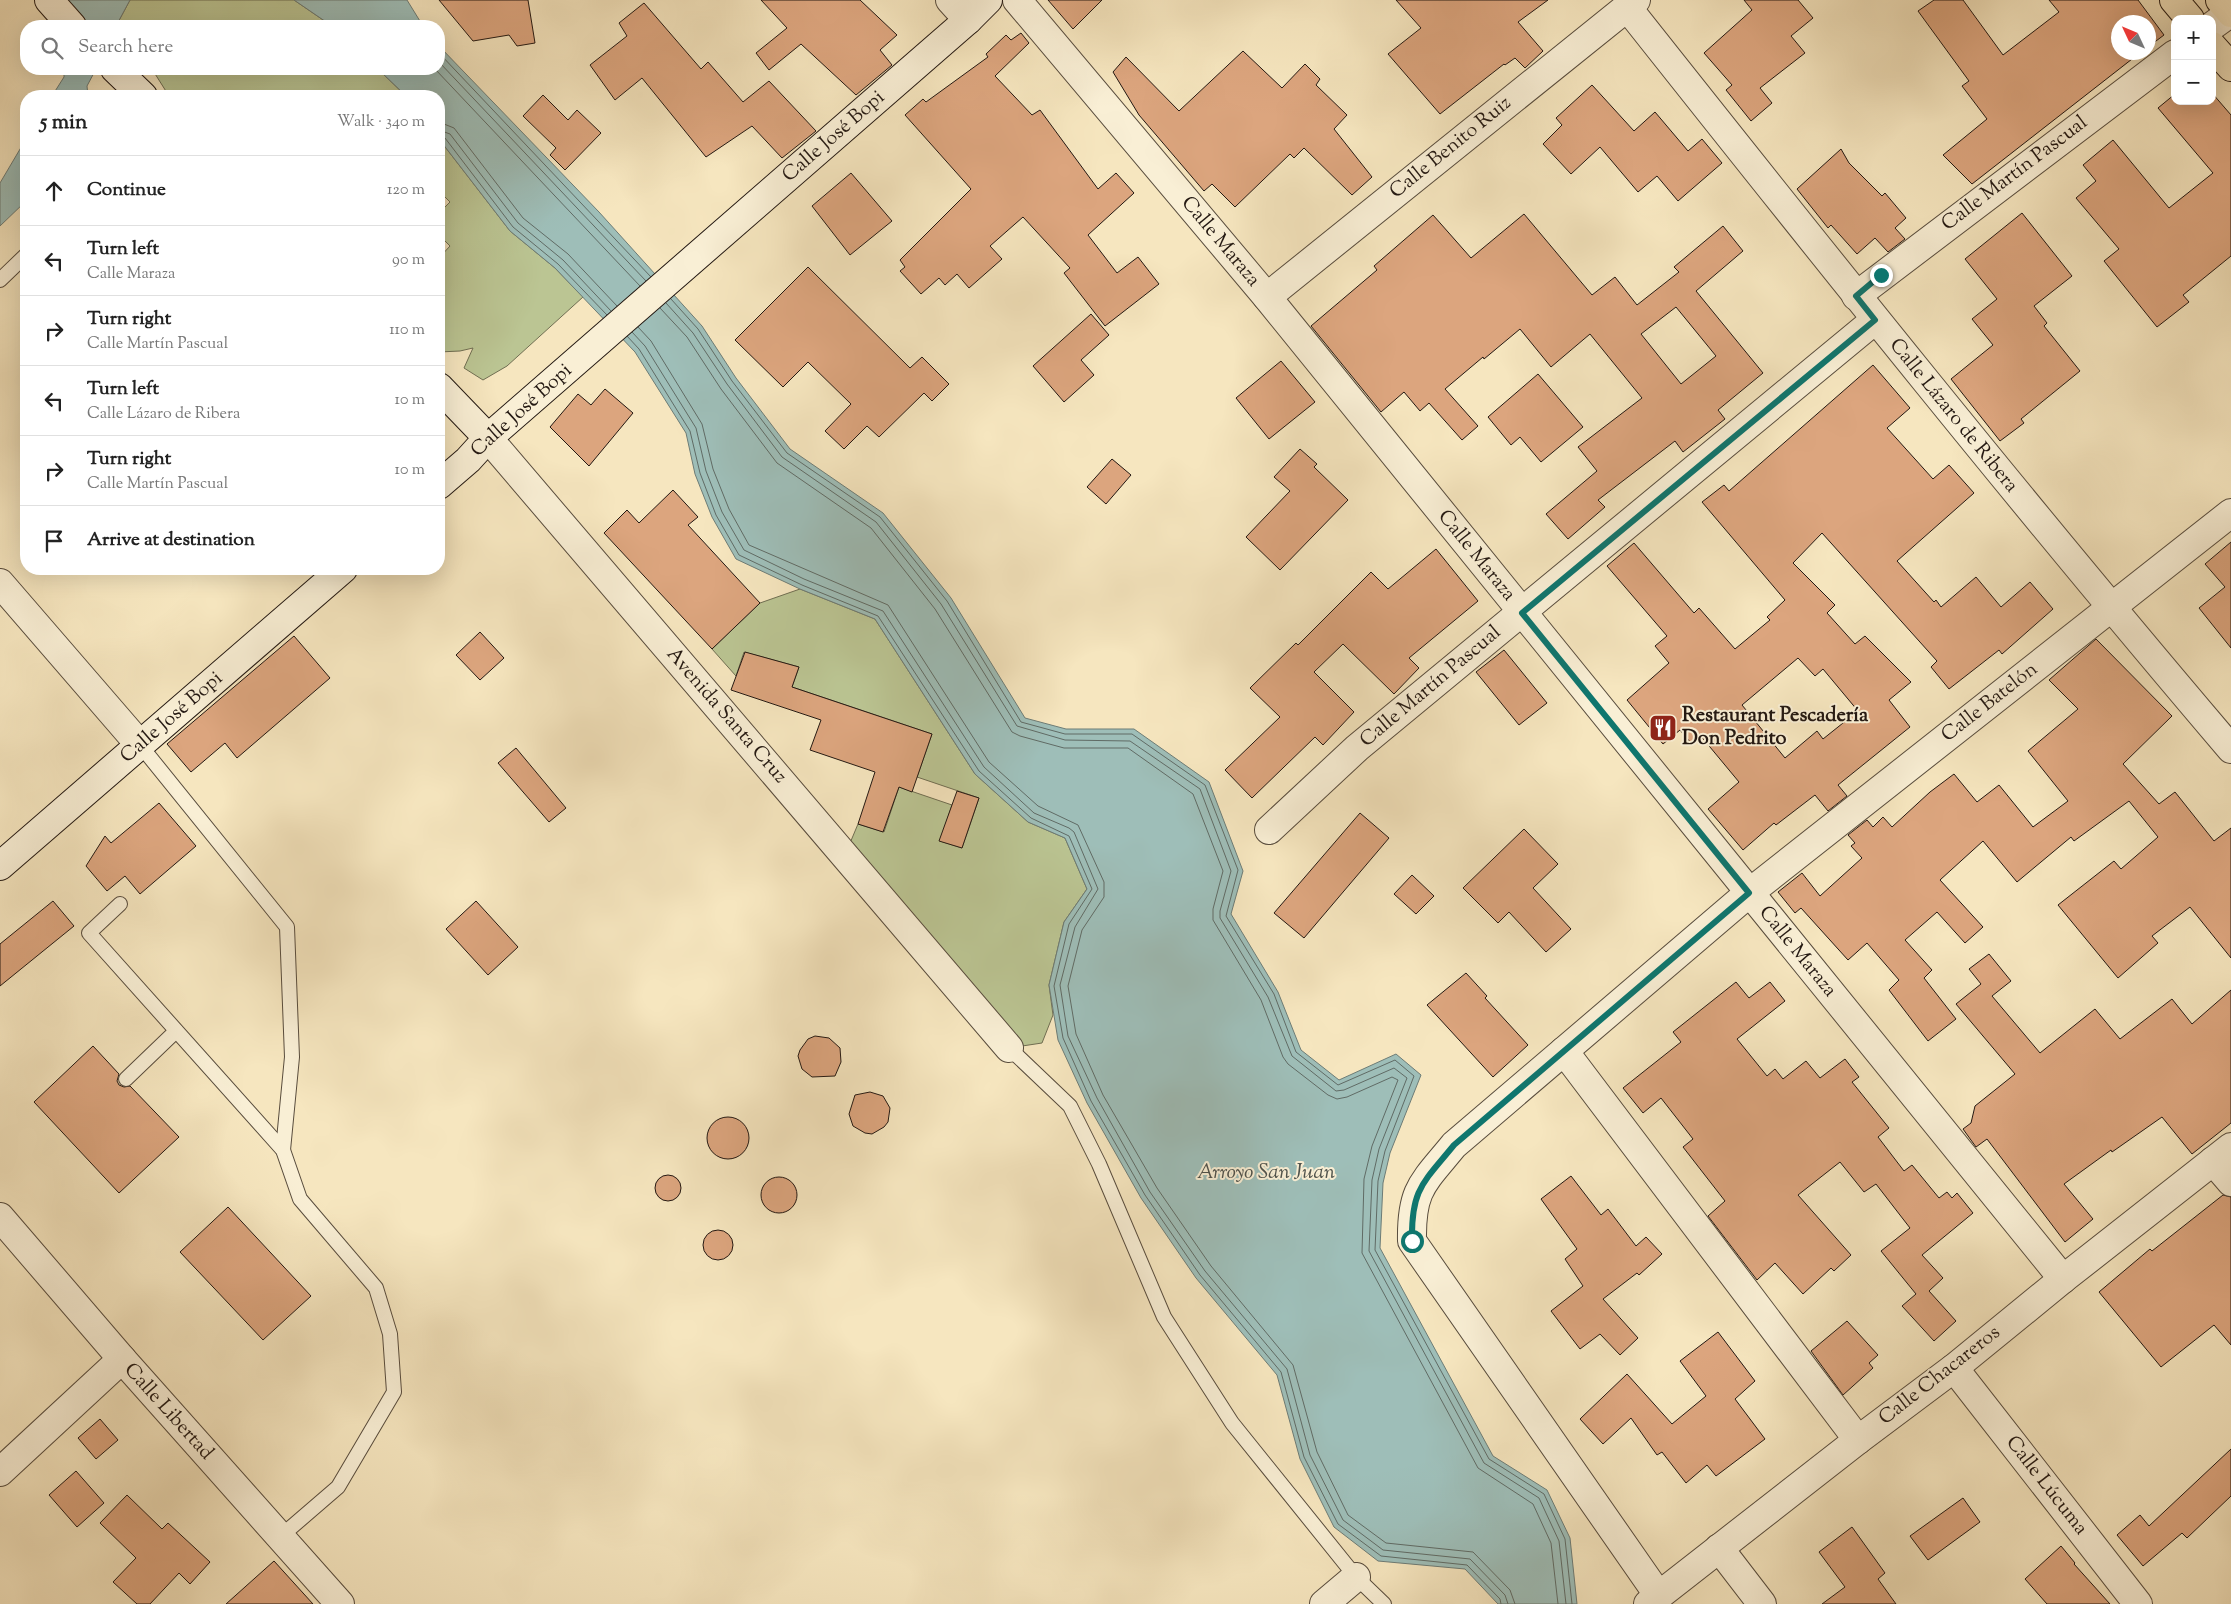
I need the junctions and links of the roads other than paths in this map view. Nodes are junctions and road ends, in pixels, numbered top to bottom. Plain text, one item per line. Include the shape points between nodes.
1 (950, 0) edge
2 (988, 0) edge
3 (1017, 0) edge
4 (2174, 0) edge
5 (2220, 0) edge
6 (1631, 3) edge
7 (2231, 13) edge
8 (2187, 15) edge
9 (968, 20) junction
10 (2216, 23) edge
11 (2216, 51) edge
12 (2171, 57) edge
13 (2231, 68) edge
14 (120, 75) edge
15 (137, 90) edge
16 (20, 261) edge
17 (0, 280) edge
18 (1856, 296) junction
19 (1267, 298) junction
20 (1875, 320) junction
21 (445, 393) edge
22 (488, 438) junction
23 (445, 480) edge
24 (2231, 513) edge
25 (336, 575) edge
26 (0, 583) edge
27 (2111, 607) junction
28 (1522, 613) junction
29 (140, 745) junction
30 (2231, 749) edge
31 (1269, 830) dead end
32 (0, 866) edge
33 (1749, 893) junction
34 (120, 904) dead end
35 (176, 1031) junction
36 (1009, 1048) joint
37 (1564, 1052) junction
38 (126, 1078) dead end
39 (284, 1150) junction
40 (2222, 1154) edge
41 (2231, 1182) edge
42 (0, 1217) edge
43 (2062, 1279) junction
44 (122, 1360) junction
45 (1954, 1368) junction
46 (1858, 1440) junction
47 (0, 1472) edge
48 (280, 1536) junction
49 (1720, 1548) junction
50 (1356, 1577) junction
51 (1653, 1600) edge
52 (340, 1604) edge
53 (1324, 1604) edge
54 (1384, 1604) edge
55 (1762, 1604) edge
56 (2138, 1604) edge

1 - 9 street
2 - 9 street, Calle José Bopi
3 - 19 street, Calle Maraza
4 - 8 main road
5 - 7 main road
6 - 18 street, Calle Lázaro de Ribera
6 - 19 street, Calle Benito Ruiz
7 - 10 street
9 - 22 street, Calle José Bopi
11 - 13 main road
12 - 18 street, Calle Martín Pascual
14 - 15 street
16 - 17 lane
18 - 20 street, Calle Lázaro de Ribera
19 - 28 street, Calle Maraza
20 - 27 street, Calle Lázaro de Ribera
20 - 28 street, Calle Martín Pascual
21 - 22 street, Avenida Santa Cruz
22 - 23 street, Calle José Bopi
22 - 36 street, Avenida Santa Cruz
24 - 27 street, Calle Batelón
25 - 29 street, Calle José Bopi
26 - 29 street
27 - 30 street, Calle Lázaro de Ribera
27 - 33 street, Calle Batelón
28 - 31 street, Calle Martín Pascual via 1357,748
28 - 33 street, Calle Maraza
29 - 32 street, Calle José Bopi
29 - 39 lane via 288,927 292,1057
33 - 37 street, Calle Batelón
33 - 43 street, Calle Maraza
34 - 35 lane via 89,933
35 - 38 lane
35 - 39 lane
36 - 50 lane via 1070,1106 1099,1164 1164,1317 1232,1423
37 - 46 street
37 - 51 street, Calle Batelón via 1454,1145 1419,1188 1411,1213 1412,1241
39 - 48 lane via 300,1199 376,1288 390,1334 394,1392 338,1487
40 - 41 street
40 - 43 street, Calle Chacareros
42 - 44 street, Calle Libertad
43 - 45 street, Calle Chacareros
44 - 47 street
44 - 48 street, Calle Libertad
45 - 46 street, Calle Chacareros
45 - 56 street, Calle Lúcuma
46 - 49 street, Calle Chacareros
48 - 52 street, Calle Libertad
49 - 51 street, Calle Chacareros
49 - 55 street
50 - 53 street
50 - 54 lane

